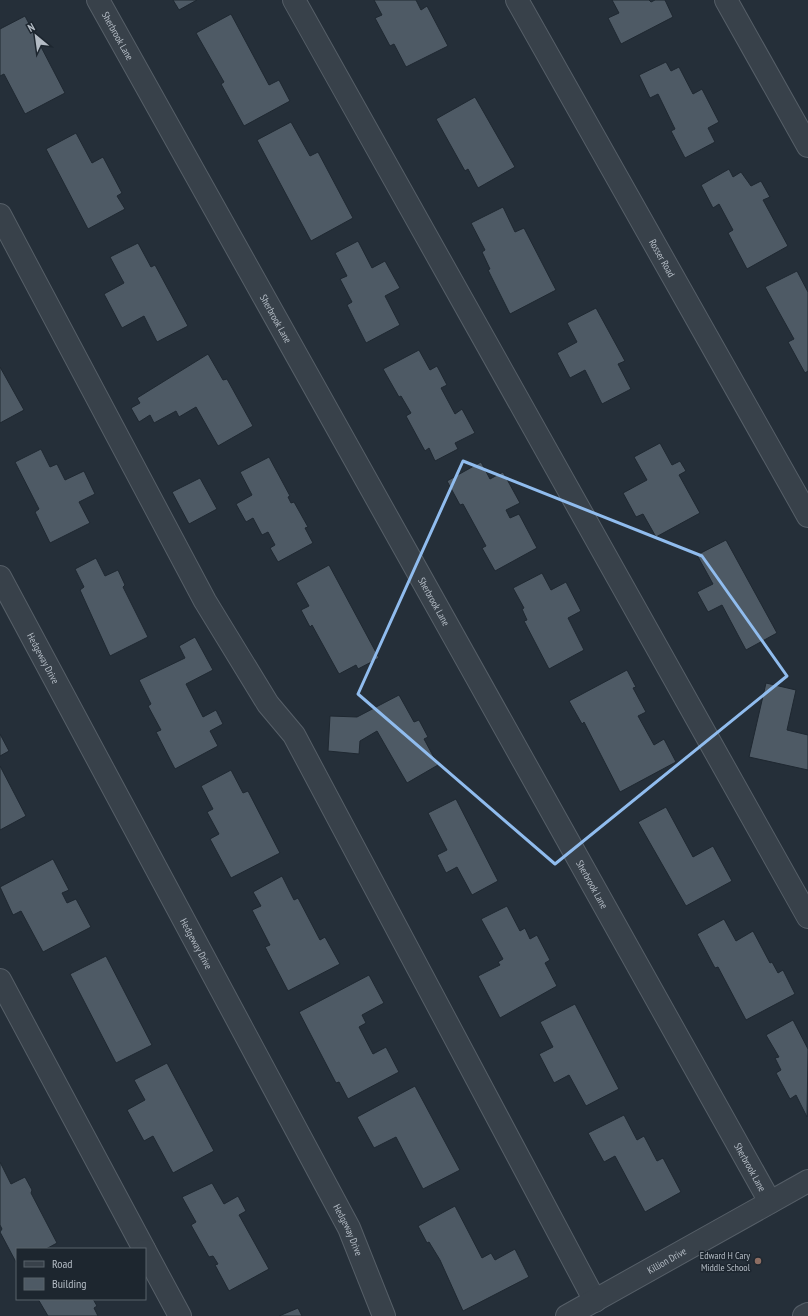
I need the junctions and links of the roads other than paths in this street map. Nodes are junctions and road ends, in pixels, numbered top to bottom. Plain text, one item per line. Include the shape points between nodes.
1 (98, 0) edge
2 (294, 0) edge
3 (517, 0) edge
4 (726, 0) edge
5 (808, 146) edge
6 (0, 216) edge
7 (808, 516) edge
8 (0, 577) edge
9 (808, 917) edge
10 (0, 980) edge
11 (808, 1181) edge
12 (770, 1202) junction
13 (143, 1248) edge
14 (146, 1254) edge
15 (595, 1301) junction
16 (808, 1314) edge
17 (180, 1316) edge
18 (384, 1316) edge
19 (567, 1316) edge
20 (804, 1316) edge

1 - 12 street, Sherbrook Lane
2 - 9 street
3 - 7 street, Rosser Road
4 - 5 street
6 - 15 street via 206,600 268,704 294,735
8 - 18 street, Hedgeway Drive via 349,1228
10 - 13 street
11 - 12 street, Killion Drive
12 - 15 street, Killion Drive
14 - 17 street
15 - 19 street, Killion Drive
16 - 20 street

